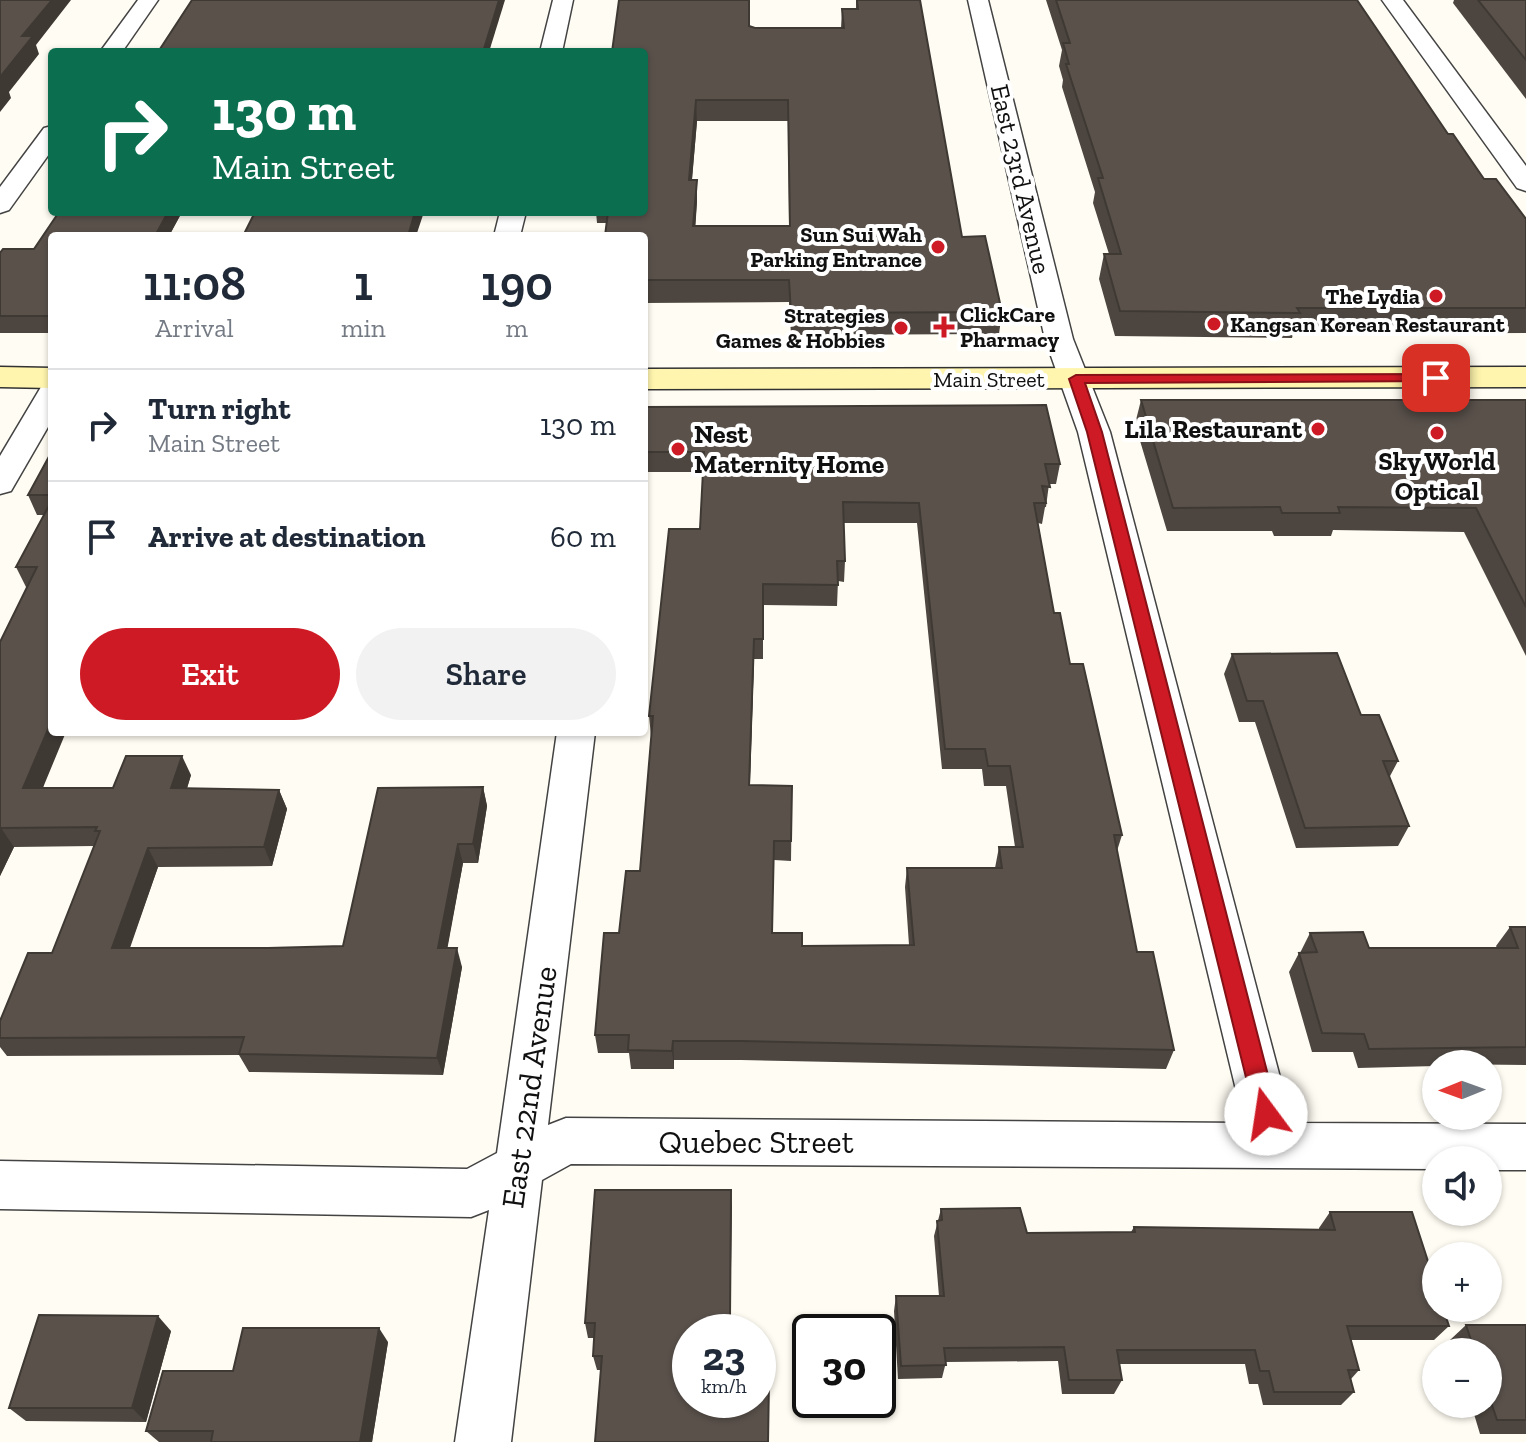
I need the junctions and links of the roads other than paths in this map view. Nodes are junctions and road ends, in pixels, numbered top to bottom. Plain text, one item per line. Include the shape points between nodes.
1 (148, 0) edge
2 (563, 0) edge
3 (978, 0) edge
4 (1392, 0) edge
5 (114, 48) edge
6 (552, 48) edge
7 (48, 139) edge
8 (1526, 183) edge
9 (0, 205) edge
10 (0, 377) edge
11 (1526, 377) edge
12 (48, 378) edge
13 (648, 379) edge
14 (1076, 379) junction
15 (48, 400) edge
16 (0, 484) edge
17 (575, 736) edge
18 (1274, 1145) junction
19 (1526, 1147) edge
20 (517, 1169) junction
21 (0, 1185) edge
22 (483, 1442) edge

1 - 5 street
2 - 6 street
3 - 14 street, East 23rd Avenue via 1059,339
4 - 8 street
7 - 9 street
10 - 12 main road
11 - 14 main road, Main Street
13 - 14 main road, Main Street
14 - 18 street, East 23rd Avenue via 1094,432
15 - 16 street
17 - 20 street, East 22nd Avenue
18 - 19 street, Quebec Street
18 - 20 street, Quebec Street via 566,1141
20 - 21 street, Quebec Street via 471,1193
20 - 22 street, East 22nd Avenue

